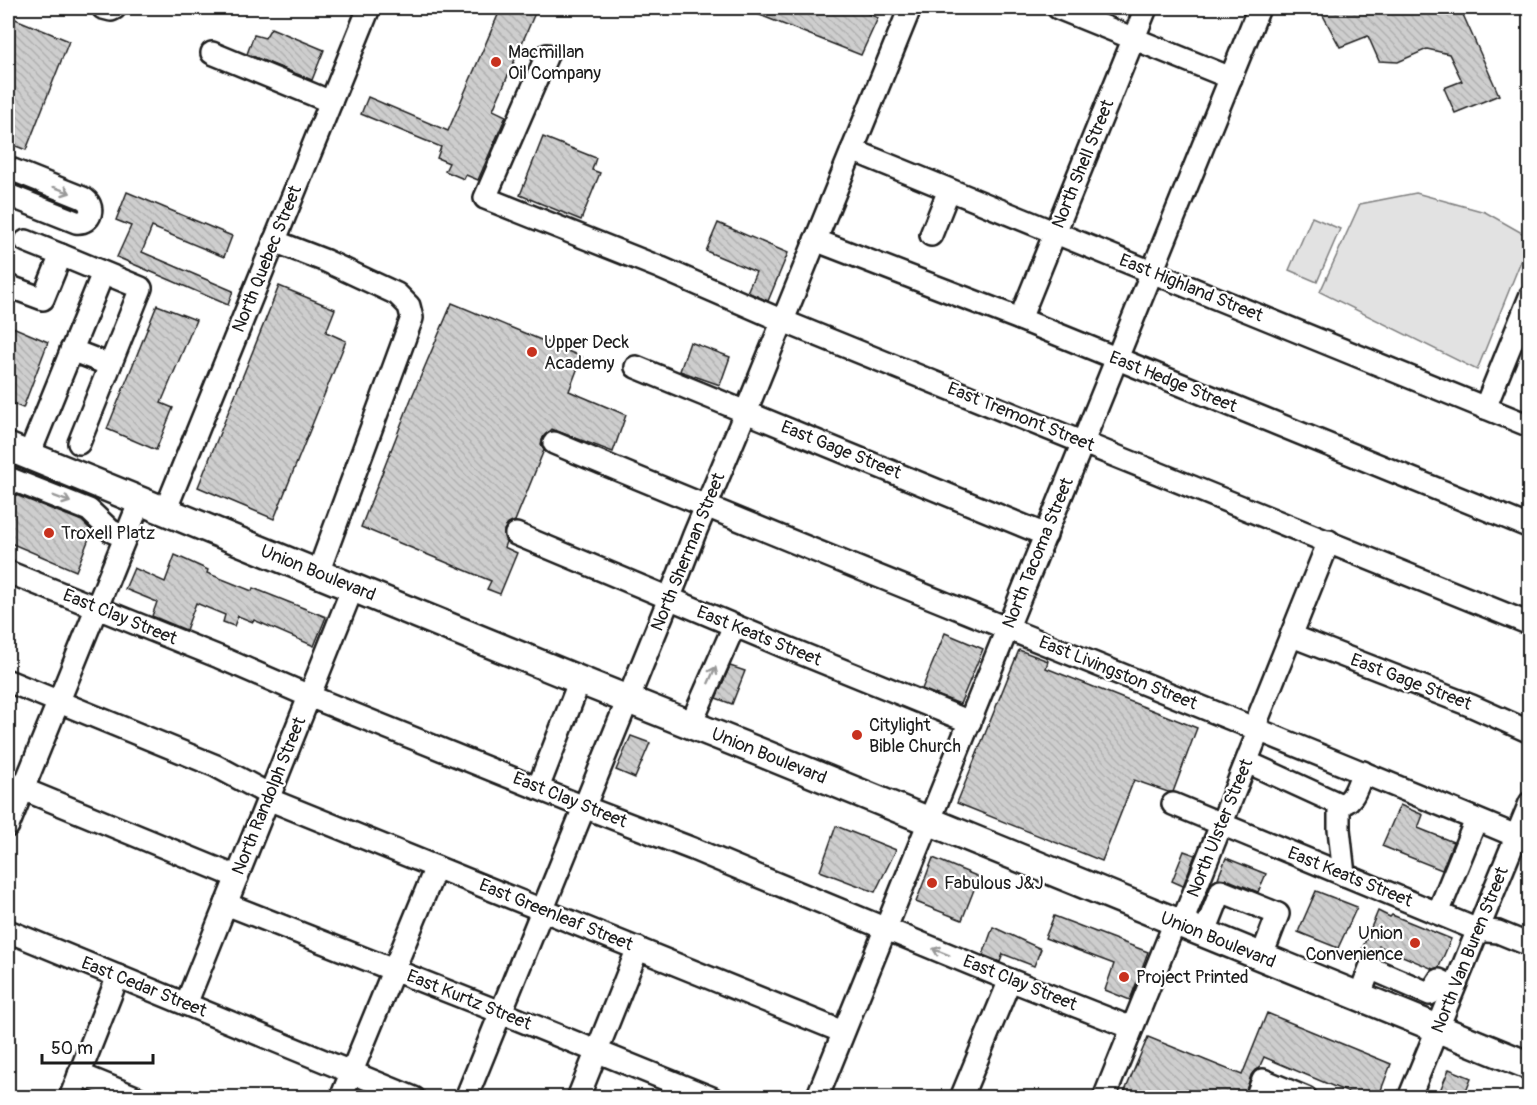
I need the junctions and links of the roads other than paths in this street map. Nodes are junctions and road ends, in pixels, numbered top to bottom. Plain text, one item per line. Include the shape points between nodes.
1 (104, 8) edge
2 (114, 8) edge
3 (369, 8) edge
4 (910, 8) edge
5 (1058, 8) edge
6 (1146, 8) edge
7 (1259, 8) edge
8 (1134, 38) junction
9 (212, 53) dead end
10 (547, 55) dead end
11 (1231, 78) junction
12 (331, 102) junction
13 (852, 150) junction
14 (8, 168) edge
15 (949, 190) junction
16 (8, 195) edge
17 (1055, 233) junction
18 (931, 235) dead end
19 (815, 240) junction
20 (26, 241) dead end
21 (274, 241) junction
22 (61, 255) junction
23 (1152, 272) junction
24 (103, 273) junction
25 (8, 286) edge
26 (1530, 297) edge
27 (1020, 320) junction
28 (783, 321) junction
29 (71, 350) junction
30 (1116, 359) junction
31 (110, 366) junction
32 (636, 367) dead end
33 (1485, 408) junction
34 (746, 411) junction
35 (1530, 426) edge
36 (1083, 441) junction
37 (79, 443) dead end
38 (554, 443) dead end
39 (18, 451) edge
40 (8, 478) edge
41 (140, 501) junction
42 (706, 506) junction
43 (165, 511) junction
44 (1530, 527) edge
45 (516, 534) dead end
46 (1046, 535) junction
47 (125, 537) junction
48 (1329, 542) junction
49 (8, 572) edge
50 (318, 573) junction
51 (353, 587) junction
52 (669, 599) junction
53 (96, 607) junction
54 (1530, 624) edge
55 (734, 626) junction
56 (1008, 629) junction
57 (1292, 636) junction
58 (580, 680) junction
59 (8, 681) edge
60 (309, 696) junction
61 (628, 699) junction
62 (58, 701) junction
63 (970, 722) junction
64 (691, 724) junction
65 (1257, 729) junction
66 (1530, 732) edge
67 (1247, 762) junction
68 (1363, 772) junction
69 (15, 786) edge
70 (538, 788) junction
71 (269, 797) junction
72 (1530, 803) edge
73 (1173, 804) dead end
74 (1339, 804) junction
75 (584, 807) junction
76 (1476, 820) junction
77 (930, 822) junction
78 (1222, 824) junction
79 (8, 826) edge
80 (1516, 836) junction
81 (436, 867) junction
82 (1344, 875) junction
83 (237, 878) junction
84 (226, 904) junction
85 (542, 909) junction
86 (1438, 913) junction
87 (1187, 927) junction
88 (885, 929) junction
89 (1478, 930) junction
90 (9, 936) edge
91 (1530, 945) edge
92 (638, 948) junction
93 (1261, 958) junction
94 (393, 969) junction
95 (118, 976) junction
96 (1010, 980) junction
97 (1454, 987) junction
98 (1418, 988) junction
99 (1359, 997) junction
100 (186, 1004) junction
101 (500, 1012) junction
102 (1405, 1015) junction
103 (1132, 1028) junction
104 (1438, 1029) junction
105 (843, 1032) junction
106 (597, 1051) junction
107 (1530, 1066) edge
108 (352, 1072) junction
109 (79, 1074) junction
110 (1260, 1089) edge
111 (704, 1096) edge
112 (70, 1098) edge
113 (138, 1098) edge
114 (341, 1098) edge
115 (414, 1098) edge
116 (466, 1098) edge
117 (578, 1098) edge
118 (817, 1098) edge
119 (961, 1098) edge
120 (1104, 1098) edge
121 (1306, 1098) edge
122 (1409, 1098) edge

1 - 2 street
3 - 12 street, North Quebec Street
4 - 13 street, North Sherman Street
5 - 8 street
6 - 8 street, North Shell Street
7 - 11 street, North Tacoma Street
8 - 11 street
8 - 17 street, North Shell Street
9 - 12 street
10 - 28 street, East Tremont Street via 485,198
11 - 23 street, North Tacoma Street
12 - 21 street, North Quebec Street
13 - 15 street, East Highland Street
13 - 19 street, North Sherman Street
14 -> 16 street via 83,198 90,204 90,213 85,221 76,222
15 - 17 street, East Highland Street
15 - 18 street
17 - 23 street, East Highland Street
17 - 27 street, North Shell Street
19 - 27 street, East Hedge Street
19 - 28 street, North Sherman Street
20 - 22 street
21 - 43 street, North Quebec Street
21 - 50 street via 397,294 409,306 412,318
22 - 24 street
22 - 25 street via 43,299
23 - 30 street, North Tacoma Street
23 - 33 street, East Highland Street
24 - 29 street
24 - 31 street via 141,288
26 - 33 street
27 - 30 street, East Hedge Street
28 - 34 street, North Sherman Street
28 - 36 street, East Tremont Street
29 - 31 street
29 - 39 street
30 - 36 street, North Tacoma Street
30 - 44 street, East Hedge Street
31 - 37 street
32 - 34 street, East Gage Street
33 - 35 street, East Highland Street
34 - 42 street, North Sherman Street
34 - 46 street, East Gage Street
36 - 46 street, North Tacoma Street
36 - 48 street, East Tremont Street
38 - 42 street, East Livingston Street
39 - 41 main road, Union Boulevard
40 -> 47 street via 89,510 111,531
41 - 43 main road, Union Boulevard
41 - 47 street
42 - 52 street, North Sherman Street
42 - 56 street, East Livingston Street
43 - 50 main road, Union Boulevard
45 - 52 street, East Keats Street
46 - 56 street, North Tacoma Street
47 - 53 street
48 - 54 street, East Tremont Street
48 - 57 street, North Ulster Street
49 - 53 street, East Clay Street
50 - 51 main road, Union Boulevard
51 - 58 main road, Union Boulevard
51 - 60 street, North Randolph Street
52 - 55 street, East Keats Street
52 - 61 street, North Sherman Street
53 - 60 street, East Clay Street
53 - 62 street
55 - 63 street, East Keats Street
64 -> 55 street
56 - 63 street, North Tacoma Street
56 - 65 street, East Livingston Street
57 - 65 street, North Ulster Street
57 - 66 street, East Gage Street
58 - 61 main road, Union Boulevard
58 - 70 street
59 - 62 street, East Greenleaf Street
60 - 70 street, East Clay Street
60 - 71 street, North Randolph Street
61 - 64 main road, Union Boulevard
61 - 75 street, North Sherman Street
62 - 69 street
62 - 71 street, East Greenleaf Street via 216,766
63 - 77 street, North Tacoma Street
64 - 77 main road, Union Boulevard
65 - 67 street, North Ulster Street
65 - 68 street, East Livingston Street
67 - 74 street
67 - 78 street, North Ulster Street
68 - 74 street via 1351,800
68 - 76 street, East Livingston Street
69 - 79 street
69 - 83 street
70 - 75 street, East Clay Street
71 - 81 street, East Greenleaf Street
71 - 83 street, North Randolph Street
72 - 80 street, North Van Buren Street
73 - 78 street, East Keats Street
74 - 82 street
75 - 85 street, North Sherman Street
75 - 88 street, East Clay Street
76 - 80 street, East Livingston Street
76 - 86 street
77 - 87 main road, Union Boulevard
77 - 88 street, North Tacoma Street
78 - 82 street, East Keats Street
78 - 87 street, North Ulster Street
80 - 89 street, North Van Buren Street
81 - 85 street, East Greenleaf Street
81 - 94 street
82 - 86 street, East Keats Street
83 - 84 street, North Randolph Street
84 - 94 street, East Kurtz Street
84 - 100 street, North Randolph Street
85 - 92 street, East Greenleaf Street
85 - 101 street, North Sherman Street
86 - 89 street, East Keats Street
87 - 93 main road, Union Boulevard
87 - 93 street via 1221,891 1278,914
87 - 103 street, North Ulster Street
96 -> 88 street, East Clay Street
88 - 105 street, North Tacoma Street
89 - 91 street, East Keats Street via 1498,932
89 - 97 street, North Van Buren Street
90 - 95 street, East Cedar Street
92 - 105 street, East Greenleaf Street
92 - 106 street
93 - 99 main road, Union Boulevard
94 - 101 street, East Kurtz Street
94 - 108 street
95 - 100 street, East Cedar Street
95 - 109 street
96 - 103 street, East Clay Street
96 - 119 street
97 - 98 street via 1438,980 1430,994
97 - 104 street, North Van Buren Street
98 - 99 street via 1370,968
98 - 102 street
99 - 102 main road, Union Boulevard
100 - 108 street, East Cedar Street
101 - 106 street, East Kurtz Street
101 - 116 street, North Sherman Street
102 - 104 main road, Union Boulevard
103 - 120 street, North Ulster Street
104 - 107 main road, Union Boulevard
104 - 122 street, North Van Buren Street
105 - 118 street, North Tacoma Street
106 - 111 street, East Kurtz Street
106 - 117 street
108 - 114 street
108 - 115 street, East Cedar Street
109 - 112 street
109 - 113 street
110 - 121 street

